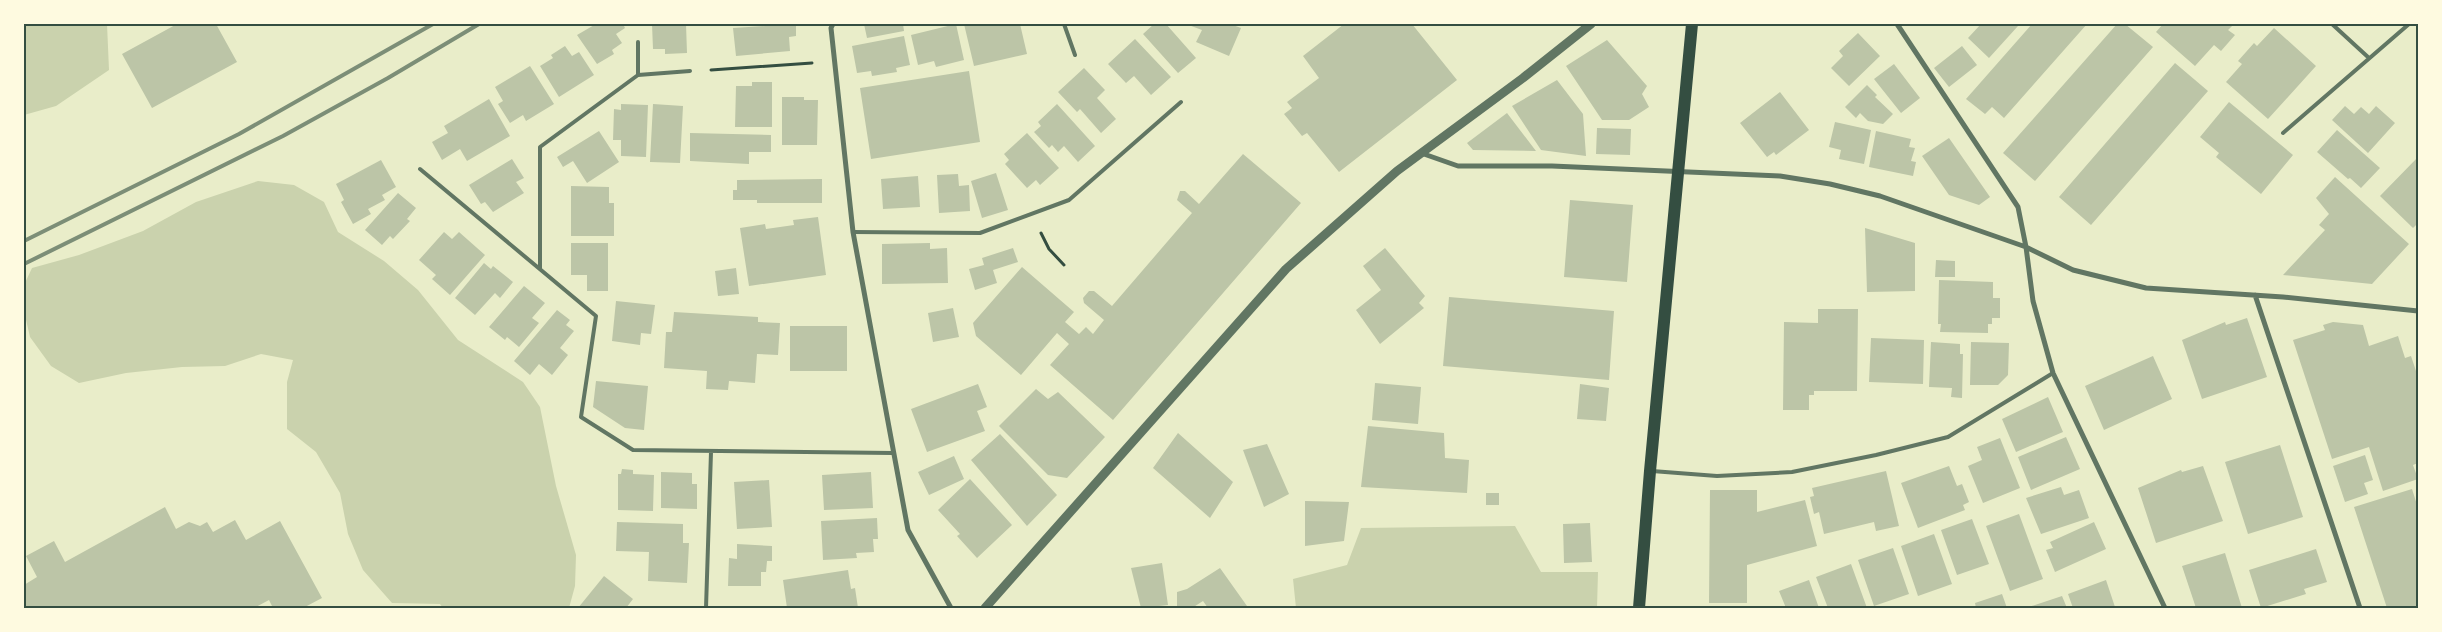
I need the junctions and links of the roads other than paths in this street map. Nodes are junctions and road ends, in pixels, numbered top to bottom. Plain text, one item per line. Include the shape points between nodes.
1 (1064, 24) edge
2 (1591, 24) edge
3 (1692, 24) edge
4 (1897, 24) edge
5 (2332, 24) edge
6 (2410, 24) edge
7 (831, 25) edge
8 (638, 42) dead end
9 (1075, 55) dead end
10 (2369, 58) junction
11 (690, 71) road end
12 (638, 75) junction
13 (1181, 102) dead end
14 (2283, 133) dead end
15 (1421, 153) junction
16 (420, 169) dead end
17 (1680, 171) junction
18 (853, 232) junction
19 (2026, 247) junction
20 (540, 269) junction
21 (2255, 295) junction
22 (2418, 311) edge
23 (2053, 373) junction
24 (711, 452) junction
25 (893, 453) junction
26 (1650, 471) junction
27 (706, 608) edge
28 (951, 608) edge
29 (985, 608) edge
30 (1640, 608) edge
31 (2164, 608) edge
32 (2360, 608) edge

1 - 9 lane
2 - 15 street
3 - 17 main road
4 - 19 street via 2018,207
5 - 10 lane
6 - 10 lane
7 - 18 street
8 - 12 lane
10 - 14 lane
11 - 12 lane
12 - 20 lane via 540,147
13 - 18 lane via 1069,200 980,233
15 - 17 street via 1458,166
15 - 29 street via 1286,269
16 - 20 lane
17 - 19 street via 1780,176 1830,184 1906,205
17 - 26 main road
18 - 25 street
19 - 21 street via 2073,270 2146,288
19 - 23 street via 2033,301
20 - 24 lane via 596,316 580,417 633,450
21 - 22 street
21 - 32 street
23 - 26 lane via 1948,437 1885,453 1792,472 1717,476
23 - 31 street
24 - 25 lane
24 - 27 lane
25 - 28 street via 908,530
26 - 30 main road

